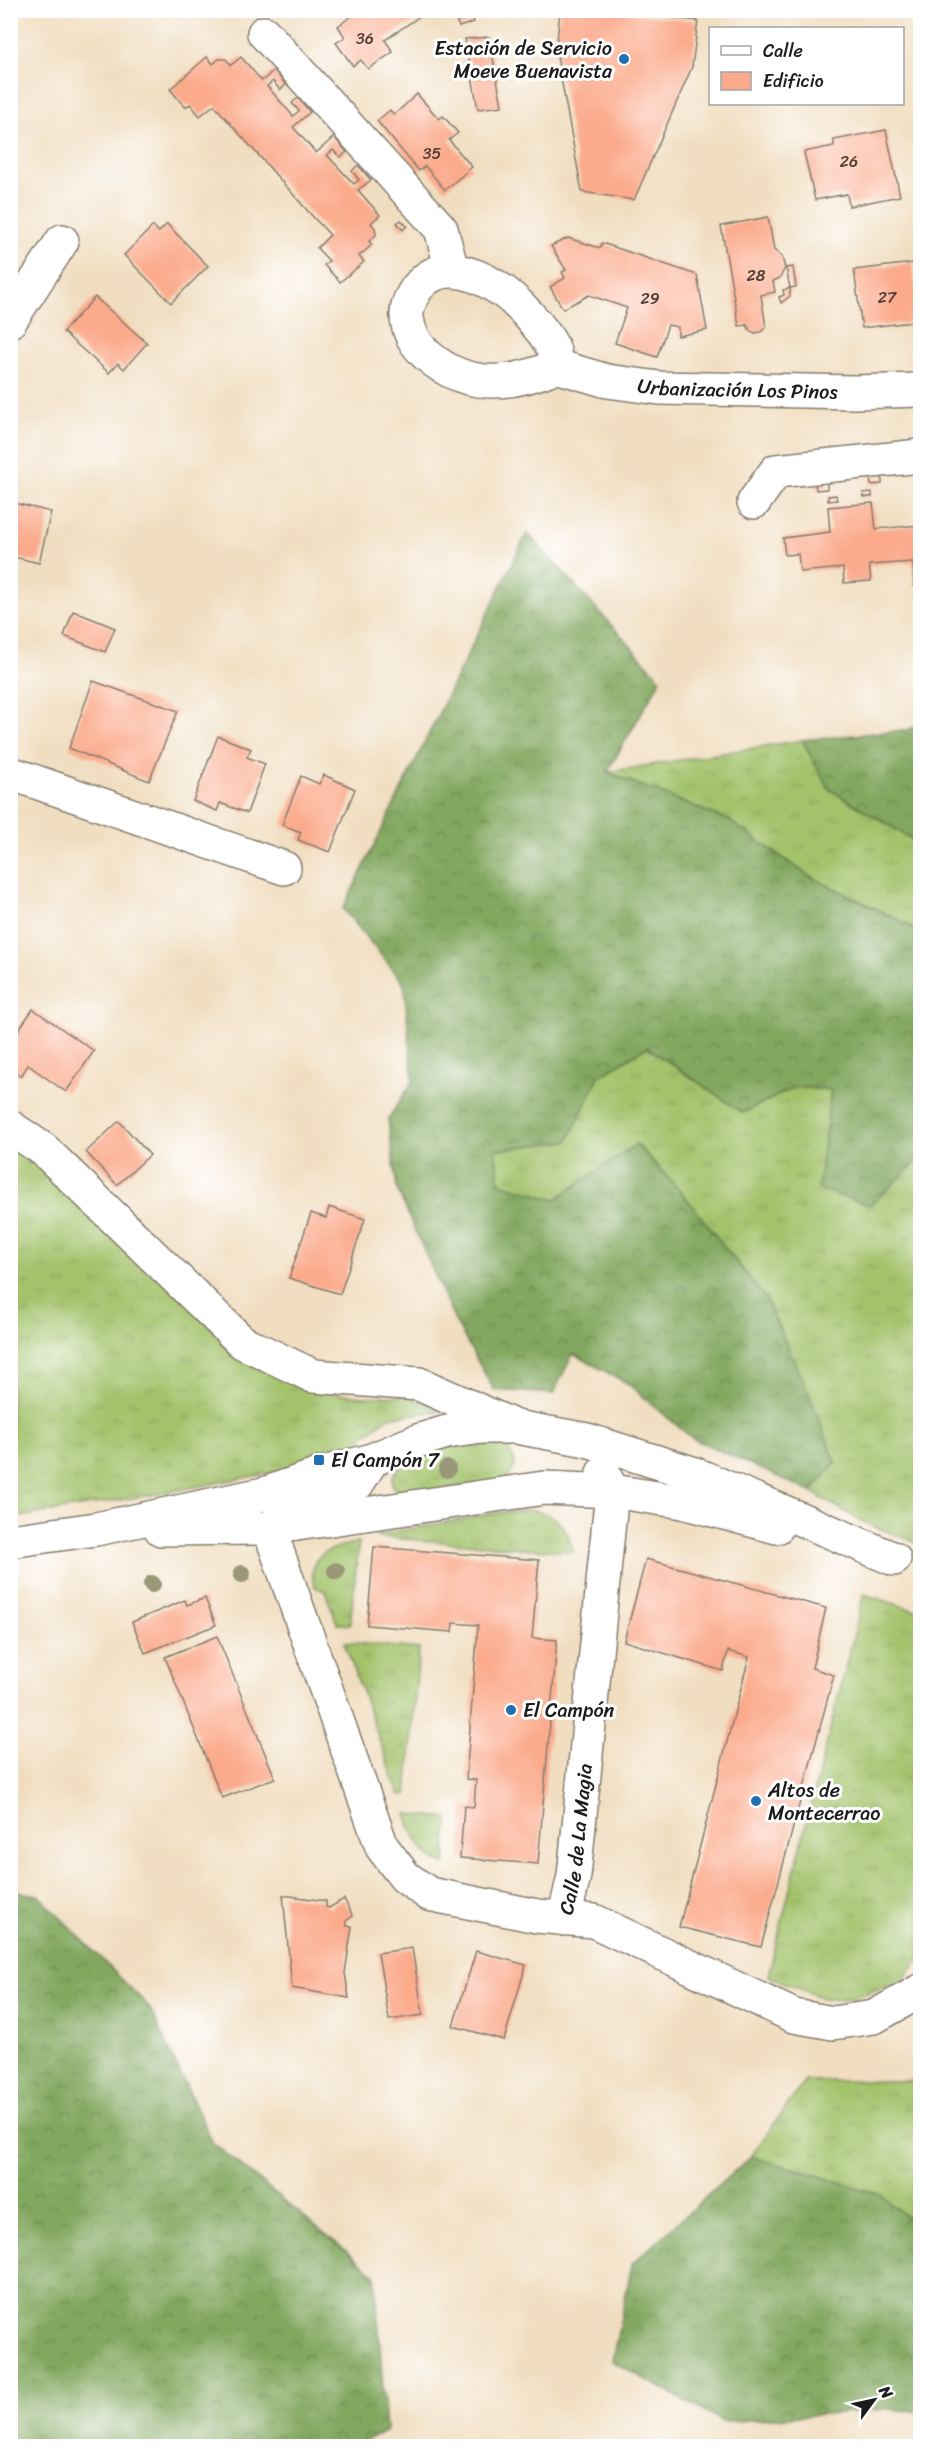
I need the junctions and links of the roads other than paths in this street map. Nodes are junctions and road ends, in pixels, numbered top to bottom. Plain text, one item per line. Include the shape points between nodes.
1 (264, 33) dead end
2 (62, 242) dead end
3 (452, 270) junction
4 (10, 321) edge
5 (556, 366) junction
6 (921, 390) edge
7 (921, 456) edge
8 (754, 502) dead end
9 (10, 773) edge
10 (284, 868) dead end
11 (10, 1126) edge
12 (516, 1427) junction
13 (587, 1440) junction
14 (372, 1460) junction
15 (612, 1491) junction
16 (269, 1528) junction
17 (96, 1529) junction
18 (10, 1541) edge
19 (907, 1562) edge
20 (564, 1919) junction
21 (921, 1991) edge

1 - 3 street via 441,229
2 - 4 street
3 - 5 street via 476,275 507,293 554,350
3 - 5 street via 434,272 410,299 407,318 416,345 442,369 470,380 501,382 535,376
5 - 6 street, Urbanización Los Pinos via 607,381 659,388
7 - 8 street via 776,471
9 - 10 street
11 - 12 street via 44,1150 242,1342 312,1376 419,1384
12 - 13 street
12 - 14 street via 447,1432
13 - 15 street
13 - 19 street via 695,1474
14 - 16 street via 357,1484 319,1496
14 - 17 street via 264,1494
15 - 16 street via 544,1488
15 - 19 street via 683,1502
15 - 20 street, Calle de La Magia via 574,1875
16 - 17 street
16 - 20 street, Calle de La Magia via 382,1847 405,1877 429,1894
17 - 18 street
20 - 21 street via 594,1921 794,2016 833,2023 874,2017

